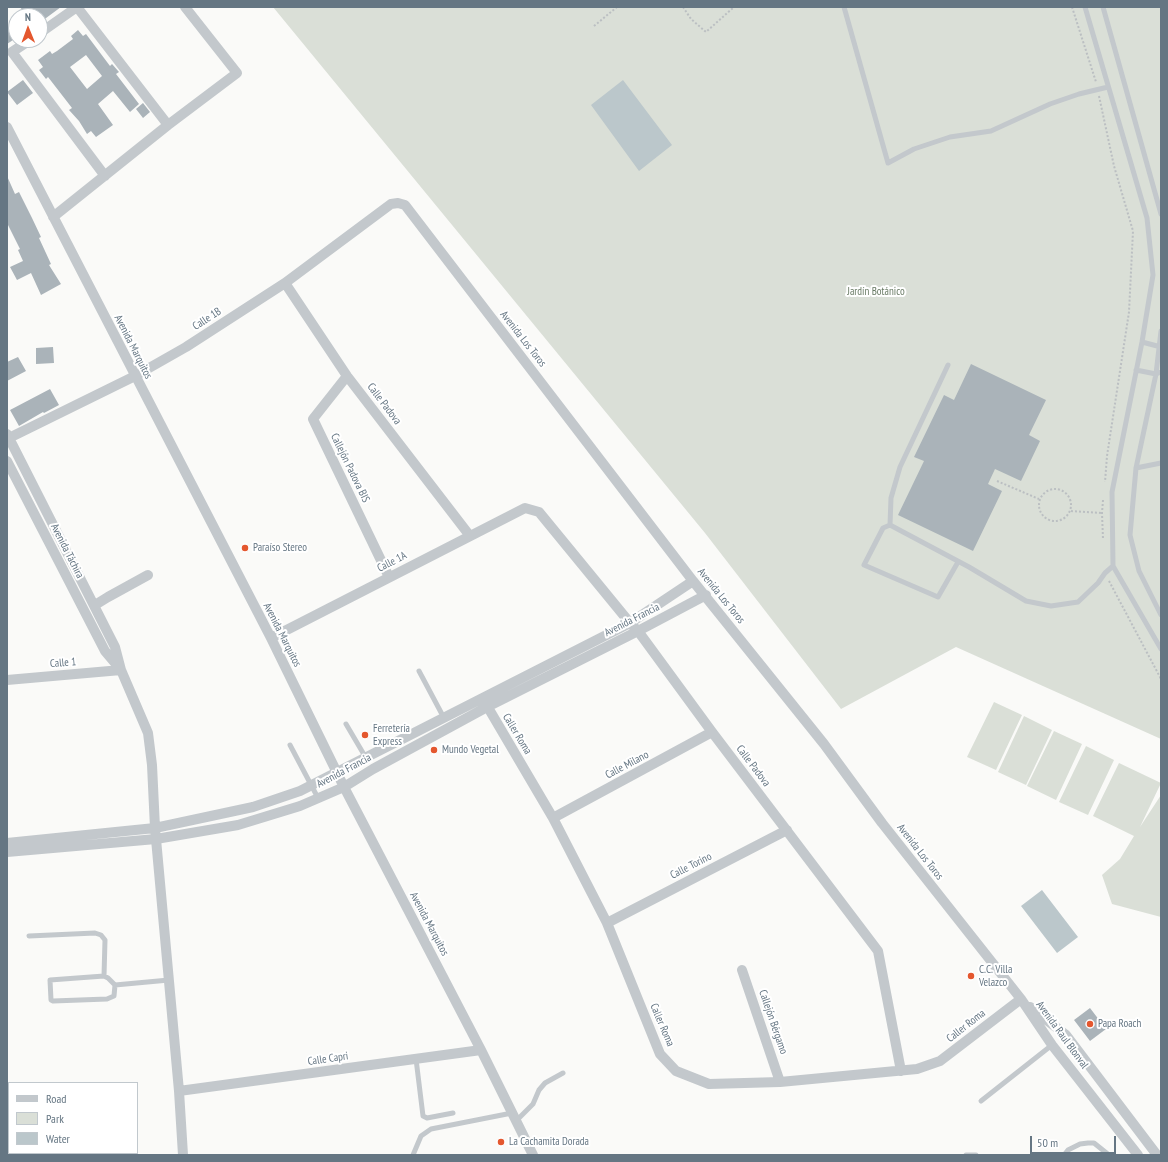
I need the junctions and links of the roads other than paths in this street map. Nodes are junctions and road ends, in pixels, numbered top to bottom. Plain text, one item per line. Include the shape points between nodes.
1 (77, 7) edge
2 (185, 7) edge
3 (844, 7) edge
4 (1085, 7) edge
5 (1103, 7) edge
6 (48, 27) edge
7 (18, 48) edge
8 (1108, 86) junction
9 (168, 125) junction
10 (7, 128) edge
11 (105, 176) junction
12 (405, 205) joint
13 (1161, 214) edge
14 (53, 217) junction
15 (285, 283) junction
16 (1161, 331) edge
17 (1142, 342) junction
18 (1160, 346) edge
19 (948, 365) dead end
20 (1136, 370) junction
21 (1158, 373) edge
22 (135, 376) junction
23 (347, 376) junction
24 (8, 436) edge
25 (7, 461) edge
26 (1161, 463) edge
27 (1136, 468) junction
28 (525, 508) joint
29 (890, 525) junction
30 (470, 536) junction
31 (958, 562) junction
32 (1113, 566) junction
33 (148, 575) dead end
34 (389, 577) junction
35 (693, 581) junction
36 (706, 595) junction
37 (95, 605) junction
38 (1161, 615) edge
39 (630, 623) junction
40 (638, 631) junction
41 (271, 638) junction
42 (1161, 649) edge
43 (121, 670) junction
44 (419, 670) dead end
45 (7, 680) edge
46 (485, 703) junction
47 (445, 719) junction
48 (346, 724) dead end
49 (712, 732) junction
50 (290, 745) dead end
51 (367, 758) junction
52 (337, 774) junction
53 (311, 786) junction
54 (344, 787) junction
55 (318, 798) junction
56 (553, 818) junction
57 (155, 828) junction
58 (786, 830) junction
59 (156, 839) junction
60 (7, 843) edge
61 (7, 852) edge
62 (607, 924) junction
63 (29, 936) dead end
64 (742, 970) dead end
65 (104, 976) junction
66 (169, 980) junction
67 (115, 986) junction
68 (1021, 999) junction
69 (1052, 1044) junction
70 (481, 1050) junction
71 (416, 1058) junction
72 (901, 1071) junction
73 (563, 1073) dead end
74 (780, 1082) junction
75 (179, 1091) junction
76 (981, 1101) dead end
77 (454, 1113) dead end
78 (514, 1117) junction
79 (183, 1155) edge
80 (413, 1155) edge
81 (533, 1155) edge
82 (966, 1155) edge
83 (976, 1155) edge
84 (1064, 1155) edge
85 (1109, 1155) edge
86 (1138, 1155) edge
87 (1157, 1155) edge

1 - 6 street
1 - 9 street
2 - 9 street via 237,73
3 - 8 lane via 888,162 914,149 950,137 990,131 1050,104
4 - 8 lane
5 - 13 lane
7 - 11 street via 12,52
8 - 17 lane via 1146,218 1153,275
9 - 11 street
10 - 14 street, Avenida Marquitos
11 - 14 street
12 - 15 street, Calle 1B via 391,204
12 - 35 street, Avenida Los Toros
14 - 22 street, Avenida Marquitos
15 - 22 street, Calle 1B via 186,347
15 - 23 street, Calle Padova
16 - 18 lane
17 - 18 lane
17 - 20 lane
18 - 21 lane
19 - 29 lane via 900,467 891,498
20 - 21 lane
20 - 32 lane via 1112,492
21 - 27 lane
22 - 24 street, Calle 1B
22 - 41 street, Avenida Marquitos
23 - 30 street, Calle Padova
23 - 34 street, Callejón Padova BIS via 313,419
24 - 37 street
25 - 43 street, Avenida Táchira via 105,651
26 - 27 lane
27 - 38 lane via 1130,535 1139,571
28 - 30 street, Calle 1A
28 - 39 street, Calle Padova via 539,512
29 - 31 lane
29 - 31 lane via 883,528 864,565 938,597
30 - 34 street, Calle 1A
31 - 32 lane via 1026,601 1051,606 1078,602
32 - 42 lane
33 - 37 street
34 - 41 street, Calle 1A
35 - 36 street, Avenida Los Toros
35 - 39 street, Avenida Francia
36 - 40 street, Avenida Francia
36 - 68 street, Avenida Los Toros
37 - 43 street via 116,647
39 - 40 street, Calle Padova
39 - 46 street, Avenida Francia
40 - 46 street, Avenida Francia
40 - 49 street, Calle Padova
41 - 52 street, Avenida Marquitos
43 - 45 street, Calle 1
43 - 57 street via 148,733
44 - 47 lane
46 - 47 street, Avenida Francia
46 - 54 street, Avenida Francia
46 - 56 street, Caller Roma
47 - 51 street, Avenida Francia
48 - 51 lane
49 - 56 street, Calle Milano
49 - 58 street, Calle Padova
50 - 53 lane
51 - 52 street, Avenida Francia
52 - 53 street, Avenida Francia
52 - 54 street, Avenida Marquitos
53 - 55 lane
53 - 57 street, Avenida Francia via 253,807
54 - 55 street, Avenida Francia
54 - 70 street, Avenida Marquitos
55 - 59 street, Avenida Francia via 238,825
56 - 62 street, Caller Roma
57 - 59 street
57 - 60 street, Avenida Francia
58 - 62 street, Calle Torino
58 - 72 street, Calle Padova via 878,951
59 - 61 street, Avenida Francia
59 - 66 street
62 - 74 street, Caller Roma via 660,1054 676,1071 709,1084
63 - 65 lane via 95,933 101,935 105,940
64 - 74 street, Callejón Bérgamo
65 - 67 lane
65 - 67 lane via 50,980 51,1000 107,999 114,996
66 - 67 lane
66 - 75 street
68 - 69 street, Avenida Raul Blonval
68 - 72 street, Caller Roma via 940,1061 917,1069
68 - 87 street, Avenida Raul Blonval via 1066,1035
69 - 76 lane
69 - 86 street, Avenida Raul Blonval
70 - 71 street, Calle Capri
70 - 78 street, Avenida Marquitos
71 - 75 street, Calle Capri
71 - 77 lane via 424,1116 427,1118
72 - 74 street, Caller Roma
73 - 78 lane via 545,1083 533,1104
75 - 79 street
78 - 80 lane via 431,1129 421,1136
78 - 81 street, Avenida Marquitos
82 - 83 lane
84 - 85 lane via 1080,1144 1094,1143

